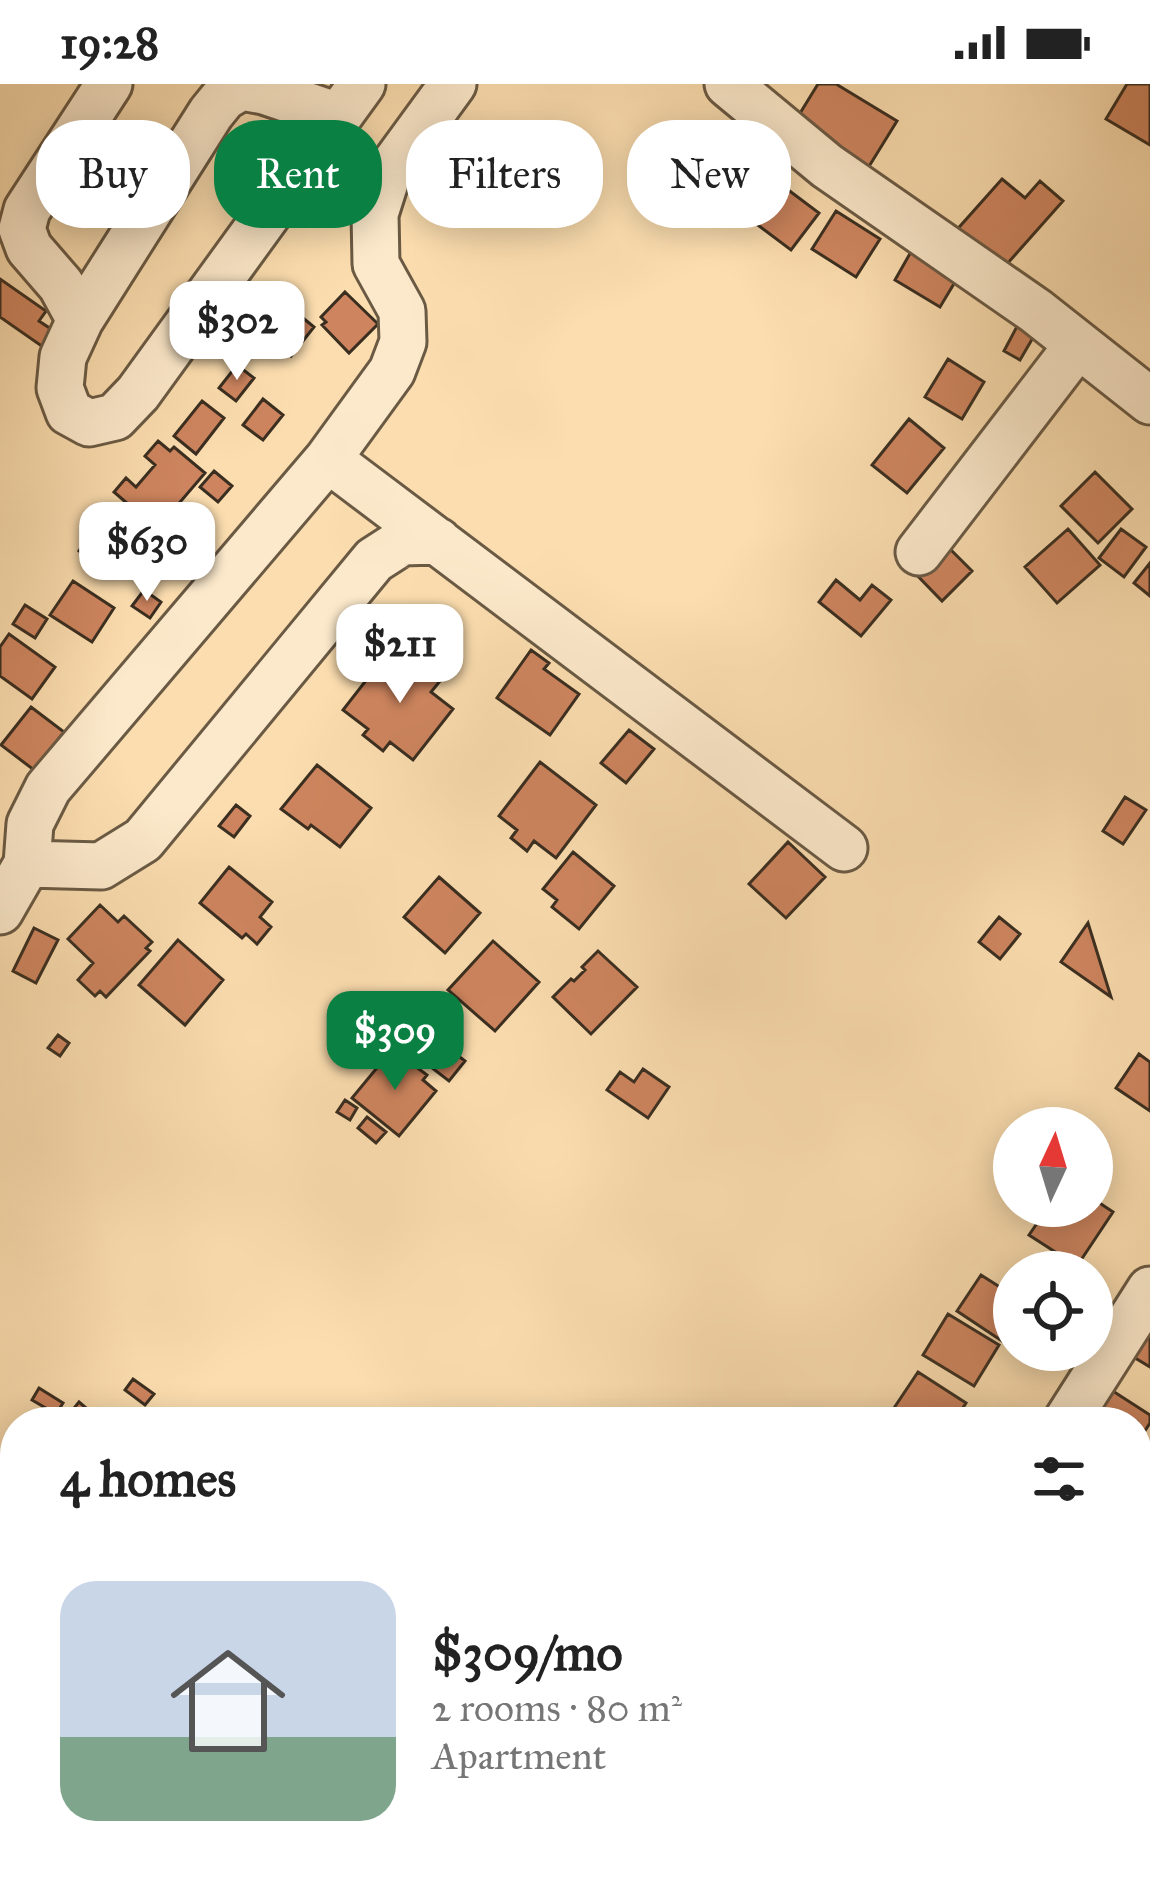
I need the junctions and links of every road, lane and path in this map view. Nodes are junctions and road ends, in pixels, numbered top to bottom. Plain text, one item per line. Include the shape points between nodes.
1 (109, 84) edge
2 (453, 84) edge
3 (728, 84) edge
4 (239, 86) edge
5 (350, 100) edge
6 (80, 320) junction
7 (1077, 346) junction
8 (1150, 401) edge
9 (328, 459) junction
10 (438, 541) junction
11 (919, 552) dead end
12 (844, 848) dead end
13 (27, 864) junction
14 (0, 911) edge
15 (1150, 1290) edge
16 (1076, 1407) edge

1 - 6 street via 22,229
2 - 9 street via 388,173 375,214 376,263 402,311 403,342 392,371
3 - 7 street via 827,166
4 - 5 street
4 - 6 street via 211,113
5 - 6 street via 138,393 115,417 89,423 69,412 60,388
7 - 8 street
7 - 11 street
9 - 10 street
9 - 13 street via 48,788 30,824
10 - 12 street
10 - 13 street via 402,542 374,560 142,840 101,866
13 - 14 street
15 - 16 street

